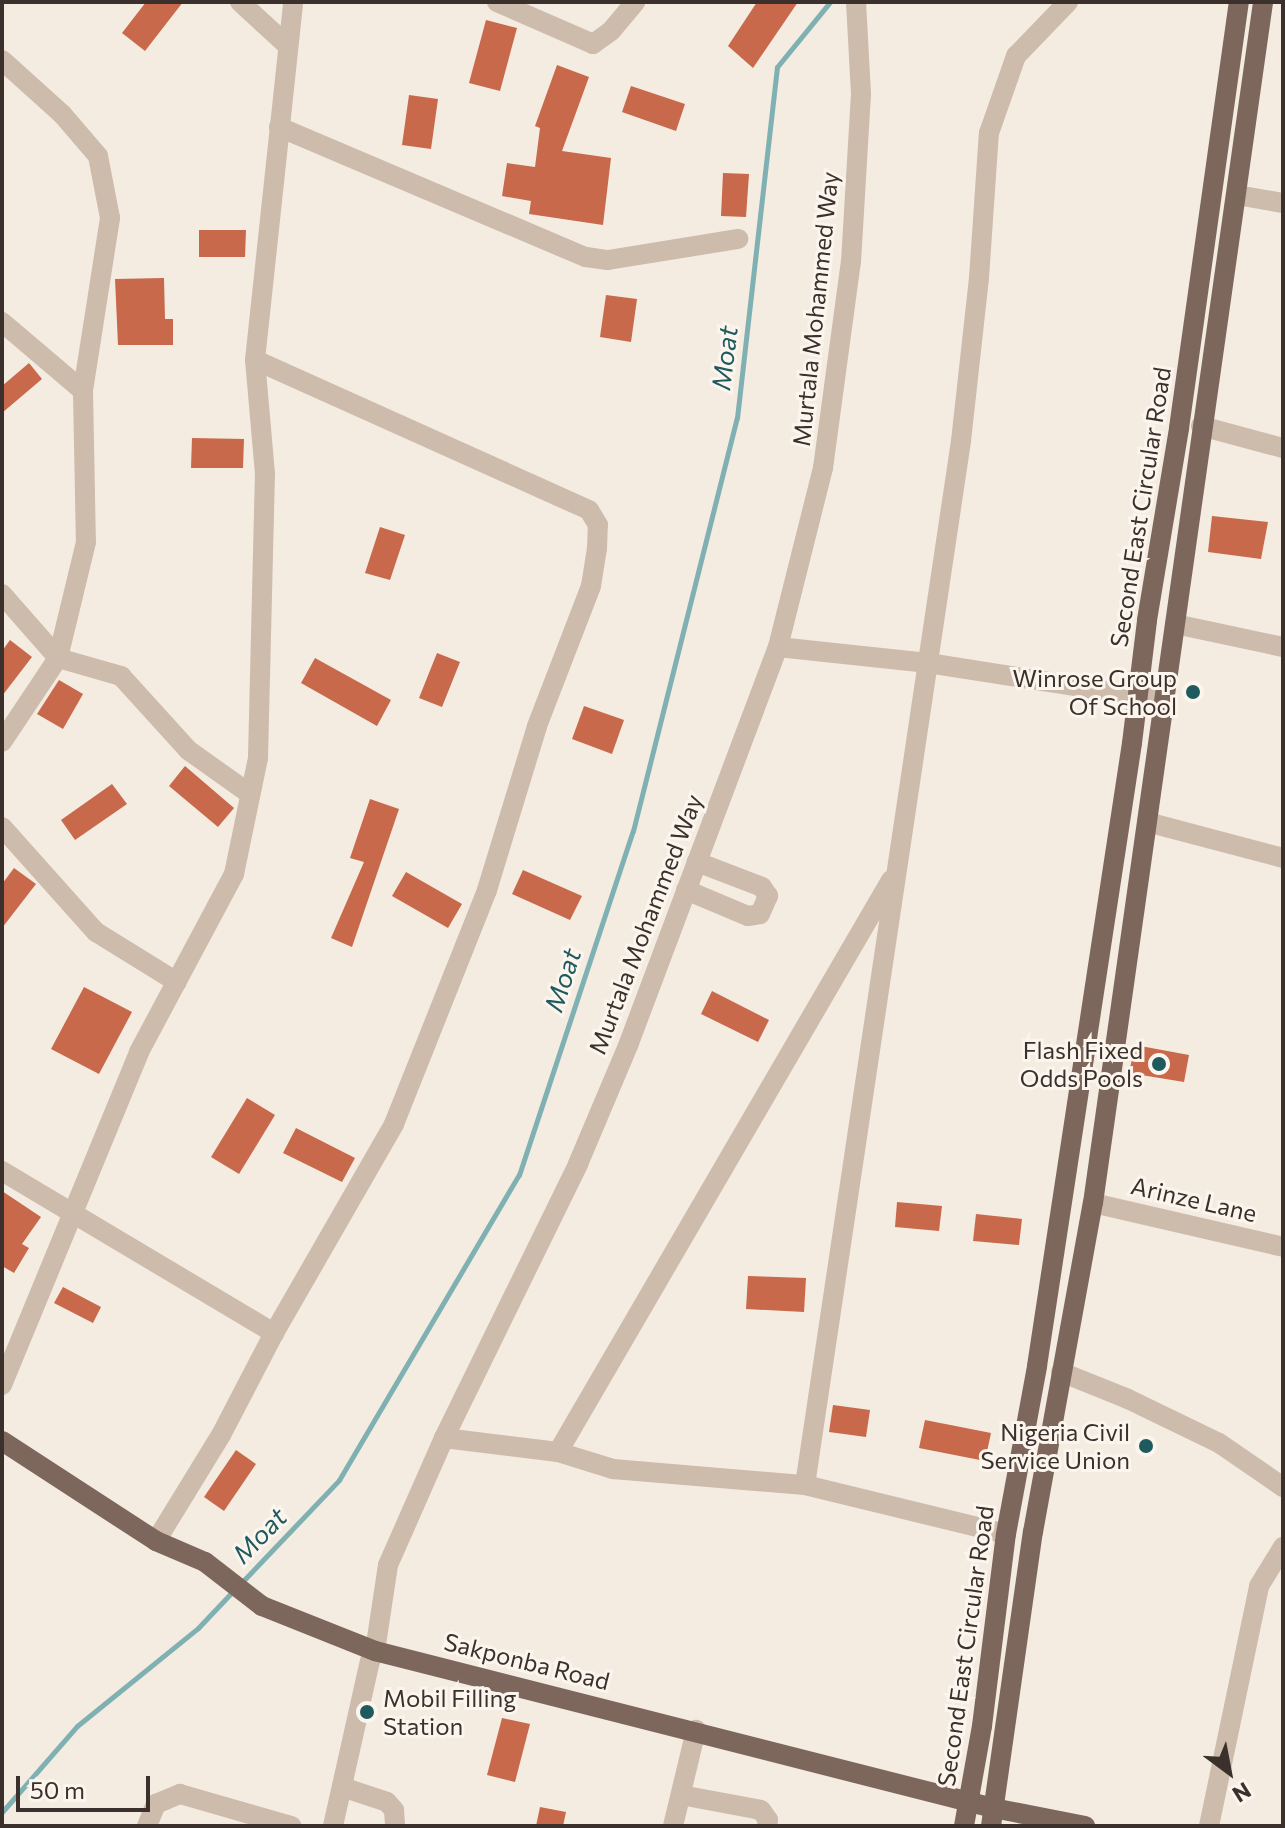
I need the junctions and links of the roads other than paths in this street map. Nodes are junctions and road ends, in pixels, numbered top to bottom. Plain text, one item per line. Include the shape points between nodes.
1 (240, 2) edge
2 (293, 2) edge
3 (497, 2) edge
4 (635, 2) edge
5 (856, 2) edge
6 (1068, 2) edge
7 (1239, 2) edge
8 (1263, 2) edge
9 (288, 46) junction
10 (2, 60) edge
11 (279, 127) junction
12 (1237, 195) junction
13 (1283, 203) edge
14 (738, 239) dead end
15 (2, 322) edge
16 (255, 360) junction
17 (83, 391) junction
18 (1201, 426) junction
19 (1283, 448) edge
20 (2, 594) edge
21 (1175, 624) junction
22 (778, 647) junction
23 (1283, 647) edge
24 (58, 658) junction
25 (928, 663) junction
26 (1138, 697) junction
27 (1164, 700) junction
28 (2, 742) edge
29 (250, 794) junction
30 (1147, 822) junction
31 (2, 827) edge
32 (1283, 858) edge
33 (697, 862) junction
34 (897, 870) junction
35 (686, 890) junction
36 (177, 982) junction
37 (2, 1171) edge
38 (1093, 1203) junction
39 (75, 1212) junction
40 (1283, 1247) edge
41 (274, 1333) junction
42 (1061, 1372) junction
43 (2, 1385) edge
44 (444, 1438) junction
45 (2, 1441) edge
46 (558, 1452) junction
47 (805, 1485) junction
48 (1283, 1487) edge
49 (1006, 1534) junction
50 (156, 1541) junction
51 (1283, 1547) edge
52 (375, 1651) junction
53 (696, 1730) junction
54 (342, 1787) junction
55 (681, 1795) junction
56 (969, 1802) junction
57 (992, 1817) edge
58 (147, 1826) edge
59 (291, 1826) edge
60 (333, 1826) edge
61 (395, 1826) edge
62 (673, 1826) edge
63 (767, 1826) edge
64 (964, 1826) edge
65 (1085, 1826) edge
66 (1209, 1826) edge

1 - 9 street
2 - 9 street
3 - 4 street via 593,44
5 - 22 street, Murtala Mohammed Way via 861,94 851,262 823,468
6 - 25 street via 1016,56 989,133 961,441
7 - 26 main road, Second East Circular Road
8 - 12 main road, Second East Circular Road
9 - 11 street
10 - 17 street via 62,114 98,156 110,218
11 - 14 street via 586,257 608,260
11 - 16 street
12 - 13 street
12 - 18 main road, Second East Circular Road
15 - 17 street
16 - 29 street via 265,474 264,629 258,758
16 - 41 street via 589,510 598,525 591,586 537,726 487,890 431,1033 394,1124
17 - 24 street via 86,542
18 - 19 street
18 - 21 main road, Second East Circular Road
20 - 24 street
21 - 23 street
21 - 27 main road, Second East Circular Road
22 - 25 street
22 - 33 street, Murtala Mohammed Way
24 - 28 street
24 - 29 street via 121,676 188,750
25 - 26 street
25 - 34 street
26 - 27 street
26 - 49 main road, Second East Circular Road via 1037,1366
27 - 30 main road, Second East Circular Road
29 - 36 street via 234,874
30 - 32 street
30 - 38 main road, Second East Circular Road
31 - 36 street via 96,932
33 - 35 street, Murtala Mohammed Way
33 - 35 street via 762,887 768,896 760,914 748,916
34 - 46 street
34 - 47 street
35 - 44 street, Murtala Mohammed Way via 578,1164
36 - 39 street via 139,1052
37 - 39 street
38 - 40 street, Arinze Lane
38 - 42 main road, Second East Circular Road
39 - 41 street
39 - 43 street
41 - 50 street via 221,1435
42 - 48 street via 1219,1443
42 - 57 main road, Second East Circular Road
44 - 46 street
44 - 52 street, Murtala Mohammed Way via 388,1565
45 - 50 main road, Sakponba Road
46 - 47 street via 613,1469
47 - 49 street
49 - 56 main road, Second East Circular Road
50 - 52 main road, Sakponba Road via 205,1562 262,1606
51 - 66 street via 1259,1586
52 - 53 main road, Sakponba Road
52 - 54 street, Murtala Mohammed Way
53 - 55 street
53 - 56 main road, Sakponba Road
54 - 60 street, Murtala Mohammed Way
54 - 61 street via 387,1802 394,1810
55 - 62 street
55 - 63 street via 761,1810
56 - 57 main road, Sakponba Road
56 - 64 main road, Second East Circular Road
57 - 65 main road, Sakponba Road
58 - 59 street via 156,1804 180,1794

